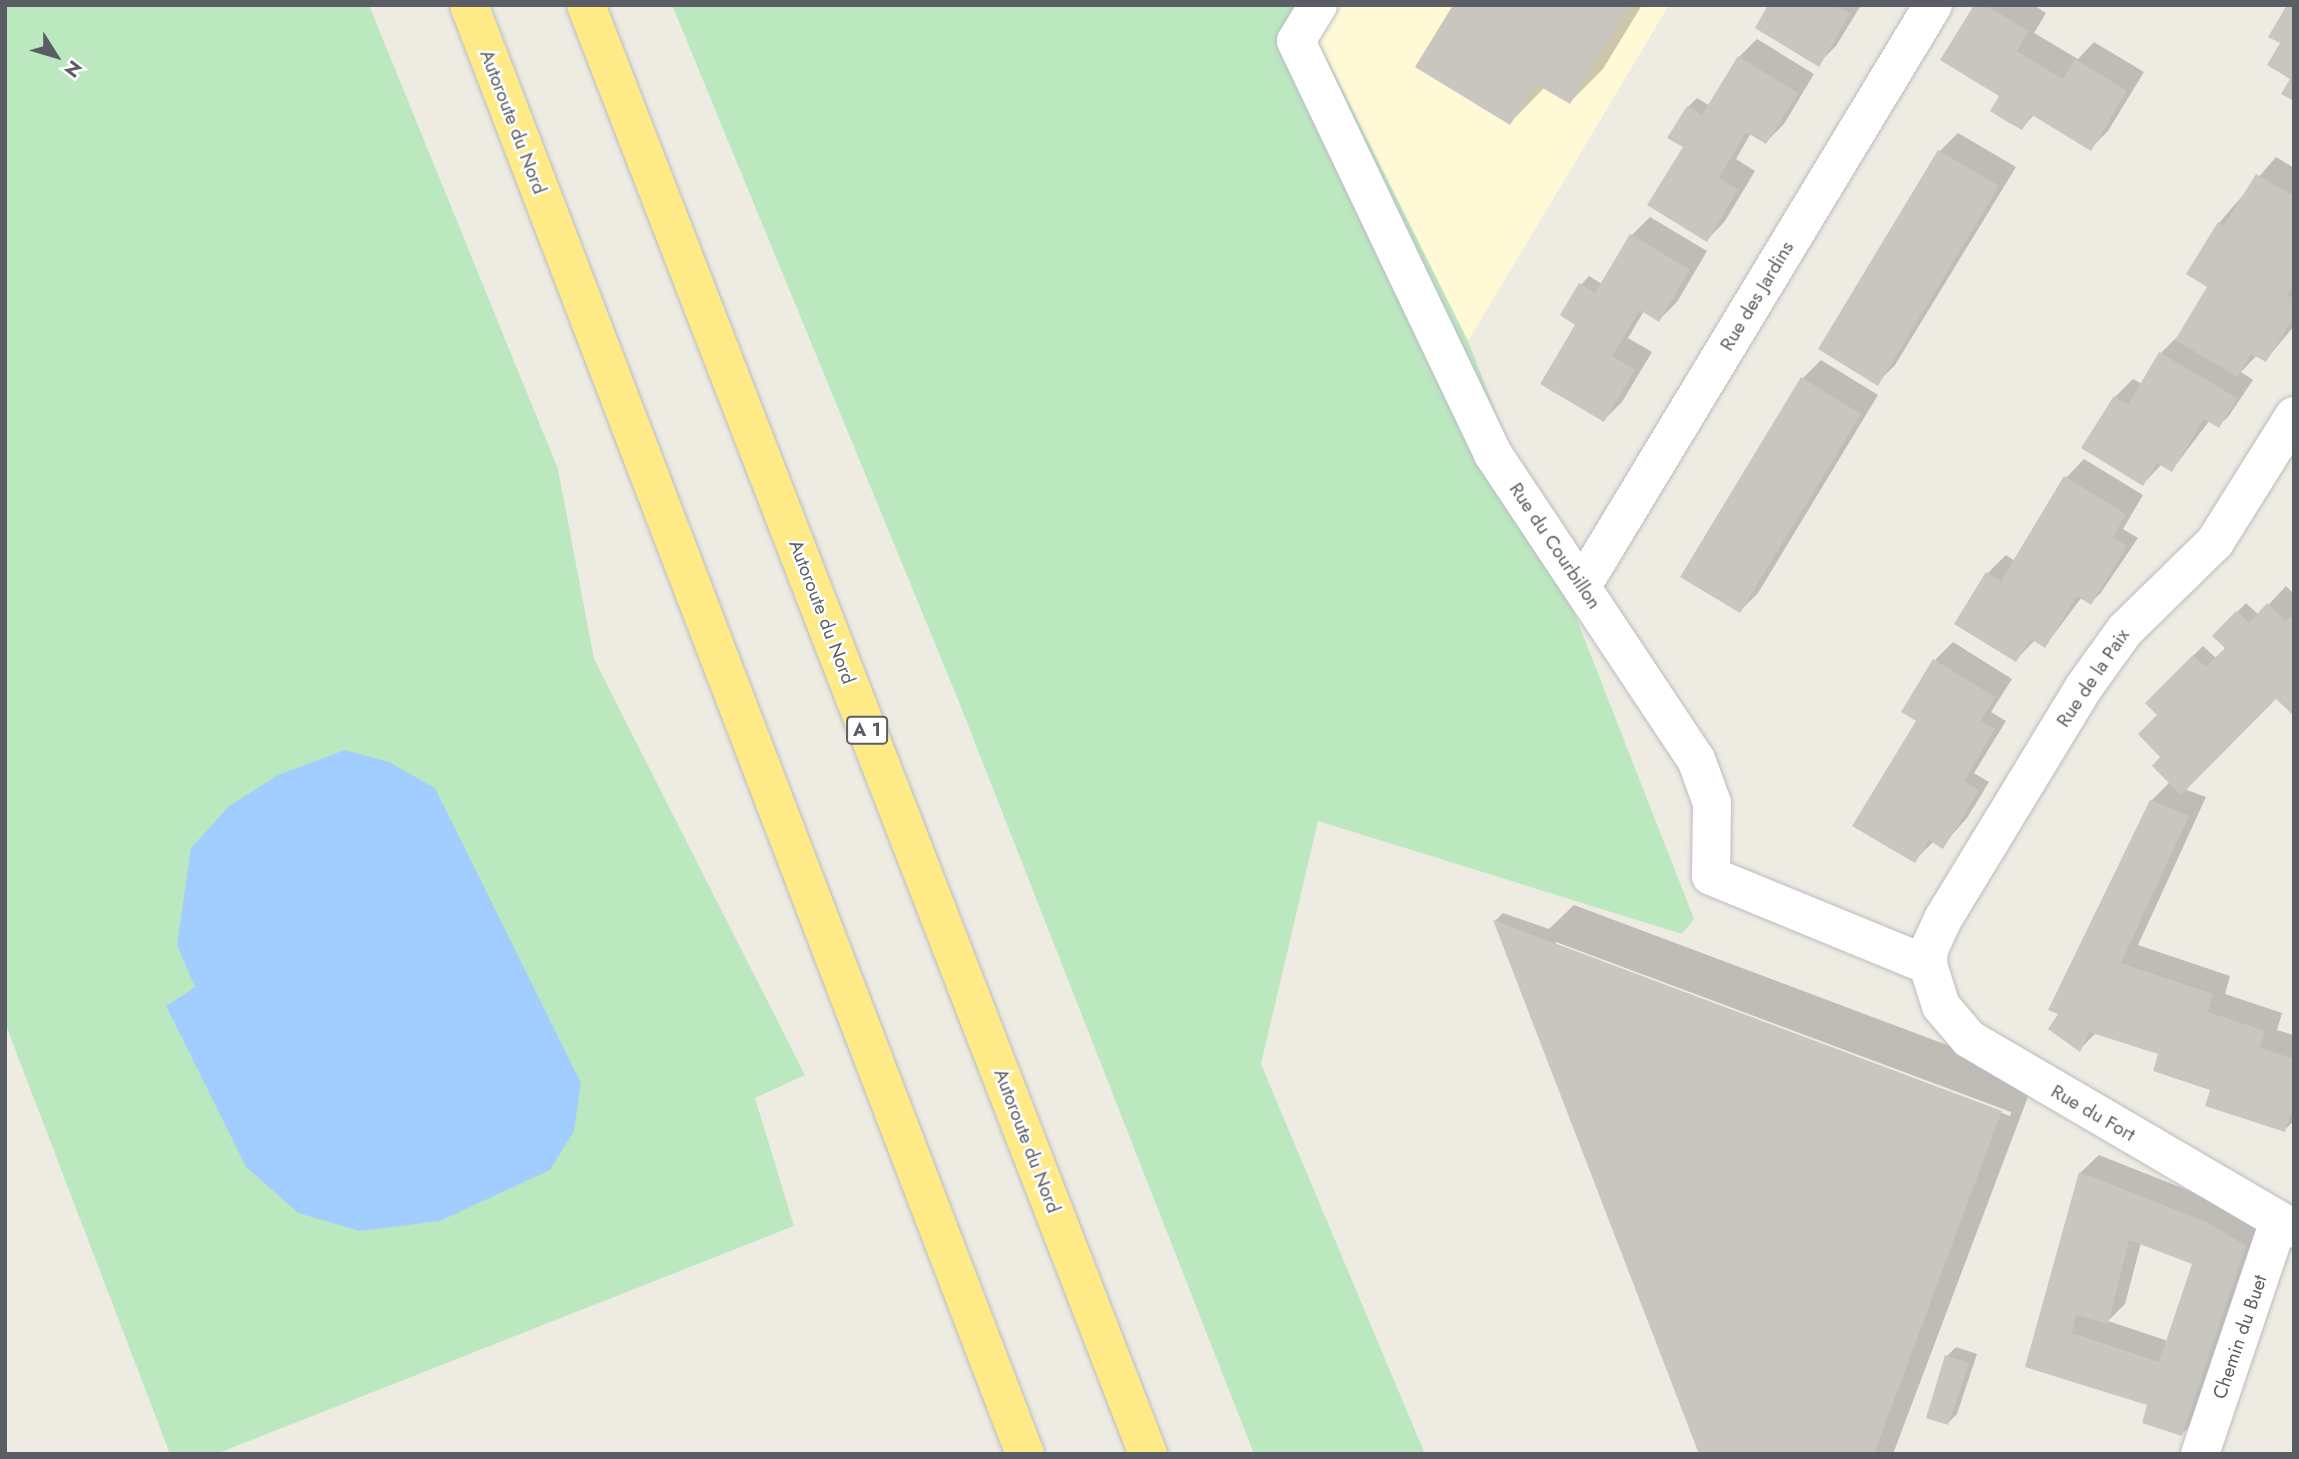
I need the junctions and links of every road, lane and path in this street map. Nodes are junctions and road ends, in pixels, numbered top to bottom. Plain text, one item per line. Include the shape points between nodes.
1 (469, 5) edge
2 (586, 5) edge
3 (1318, 5) edge
4 (1933, 5) edge
5 (2294, 416) edge
6 (1582, 586) junction
7 (1928, 965) junction
8 (2286, 1225) edge
9 (1025, 1454) edge
10 (1148, 1454) edge
11 (2200, 1454) edge

1 - 9 highway, Autoroute du Nord
2 - 10 highway, Autoroute du Nord / A 1
3 - 6 street, Rue du Courbillon via 1296,41 1493,454
4 - 6 street, Rue des Jardins
5 - 7 street, Rue de la Paix via 2215,541 2125,630 2084,687 1943,919 1929,950
6 - 7 street, Rue du Courbillon via 1696,759 1712,803 1711,876
7 - 8 street, Rue du Fort via 1941,1006 1969,1039
8 - 11 street, Chemin du Buet

